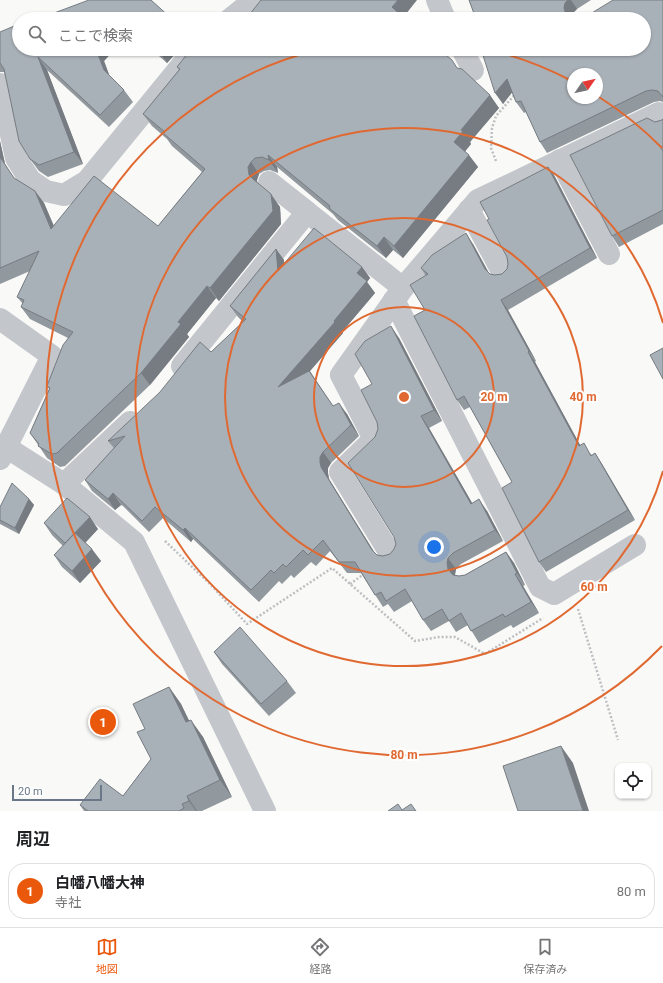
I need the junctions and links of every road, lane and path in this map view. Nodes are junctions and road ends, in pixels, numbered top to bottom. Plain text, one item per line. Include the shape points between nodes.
1 (254, 0) edge
2 (437, 0) edge
3 (239, 12) edge
4 (442, 12) edge
5 (189, 56) edge
6 (466, 56) edge
7 (473, 70) dead end
8 (0, 84) edge
9 (520, 88) edge
10 (663, 120) edge
11 (560, 160) junction
12 (268, 182) dead end
13 (505, 186) junction
14 (469, 210) junction
15 (307, 212) junction
16 (609, 254) dead end
17 (503, 273) edge
18 (398, 294) junction
19 (0, 319) edge
20 (169, 382) edge
21 (143, 410) edge
22 (2, 451) edge
23 (64, 484) junction
24 (635, 545) dead end
25 (519, 546) junction
26 (138, 552) junction
27 (390, 555) edge
28 (500, 557) edge
29 (562, 589) junction
30 (618, 740) dead end
31 (265, 811) edge

1 - 3 street
2 - 4 street
5 - 8 street via 87,181 64,195 46,191 30,180 16,158
6 - 7 street
9 - 13 path via 496,116 492,128 491,148
10 - 11 street via 659,113
11 - 13 street
11 - 16 street
12 - 15 street
13 - 14 street via 478,200
14 - 17 street
14 - 18 street
15 - 18 street
15 - 20 street
18 - 25 street
18 - 27 street via 341,375 374,439 340,472
19 - 22 street via 52,356
21 - 23 street
22 - 23 street
23 - 26 street via 134,542
24 - 29 street
25 - 28 street
25 - 29 street via 540,587
26 - 29 path via 159,535 247,624 332,568 415,640 455,637 485,654 544,617
26 - 31 street
29 - 30 path

